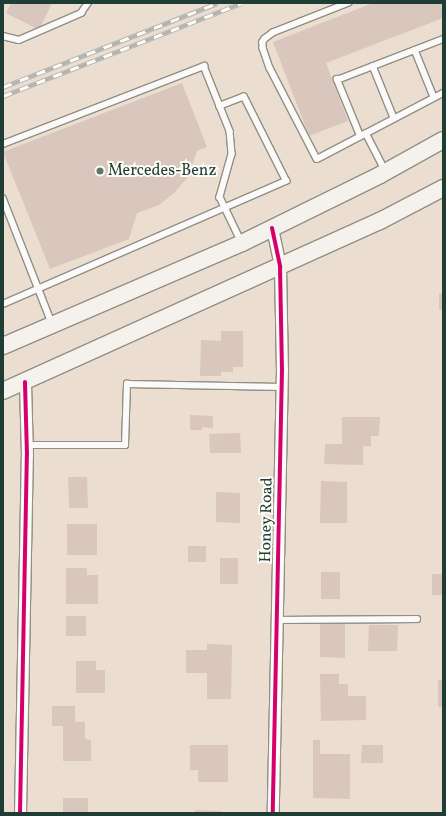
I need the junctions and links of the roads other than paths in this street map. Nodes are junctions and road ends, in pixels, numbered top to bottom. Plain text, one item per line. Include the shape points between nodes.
1 (88, 3) edge
2 (349, 3) edge
3 (3, 36) edge
4 (443, 39) edge
5 (415, 50) junction
6 (373, 66) junction
7 (443, 93) edge
8 (434, 97) junction
9 (220, 106) junction
10 (394, 118) junction
11 (366, 133) junction
12 (360, 136) junction
13 (443, 140) edge
14 (3, 144) edge
15 (386, 171) junction
16 (443, 188) edge
17 (3, 198) edge
18 (225, 207) junction
19 (272, 228) junction
20 (242, 243) junction
21 (280, 267) junction
22 (39, 289) junction
23 (3, 304) edge
24 (52, 325) junction
25 (3, 346) edge
26 (24, 382) junction
27 (282, 387) junction
28 (3, 391) edge
29 (26, 445) junction
30 (418, 619) dead end
31 (277, 620) junction
32 (20, 813) edge
33 (273, 813) edge

1 - 3 lane via 82,13 19,40
2 - 12 lane via 273,33 265,38 263,48 270,68 317,159
4 - 5 lane
5 - 6 lane
5 - 8 lane
6 - 10 lane
6 - 12 lane via 337,80
7 - 8 lane
8 - 10 lane
9 - 14 lane via 204,66
9 - 18 lane via 230,131 232,154 220,197
9 - 18 lane via 244,97 286,181
10 - 11 lane
11 - 12 lane
11 - 15 lane
13 - 15 main road
15 - 19 main road
16 - 21 main road via 380,221
17 - 22 lane
18 - 20 lane
18 - 22 lane
19 - 20 main road
19 - 21 street, Honey Road
20 - 24 main road
21 - 26 main road
21 - 27 street, Honey Road
22 - 23 lane
22 - 24 lane
24 - 25 main road
26 - 28 main road
26 - 29 street
27 - 29 lane via 127,384 125,445
27 - 31 street, Honey Road
29 - 32 street
30 - 31 lane
31 - 33 street, Honey Road

